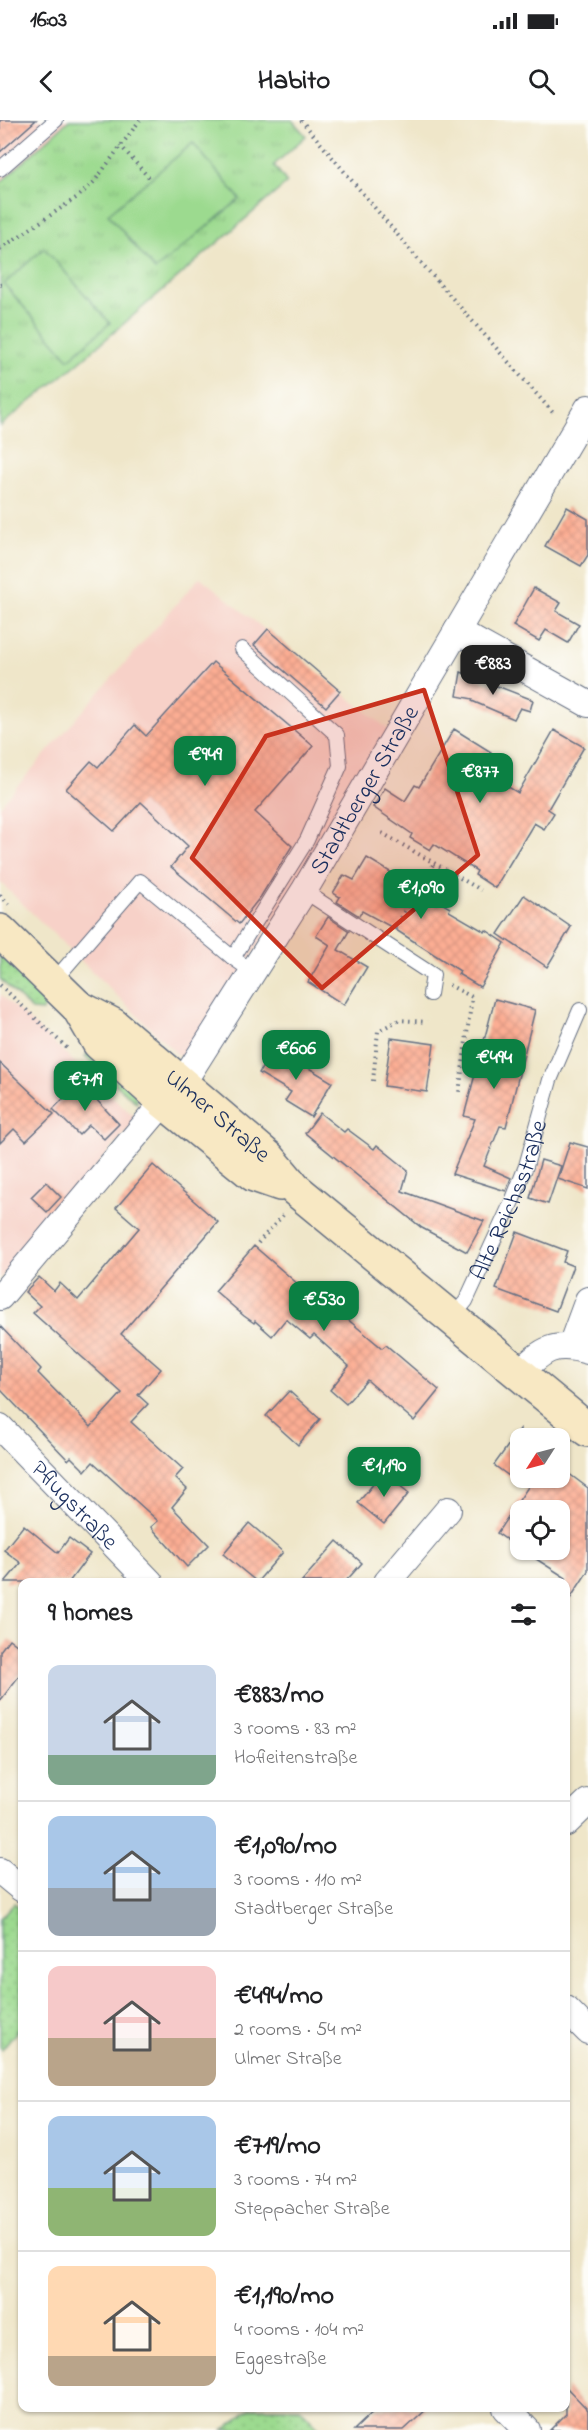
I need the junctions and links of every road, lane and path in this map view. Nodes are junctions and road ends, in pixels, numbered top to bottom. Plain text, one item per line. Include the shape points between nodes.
1 (56, 120) edge
2 (140, 120) edge
3 (301, 120) edge
4 (120, 145) junction
5 (0, 169) edge
6 (150, 179) dead end
7 (0, 249) edge
8 (588, 408) edge
9 (571, 434) junction
10 (457, 631) junction
11 (242, 649) dead end
12 (588, 704) edge
13 (382, 833) dead end
14 (434, 863) junction
15 (481, 890) dead end
16 (304, 891) junction
17 (0, 931) edge
18 (386, 945) junction
19 (243, 965) junction
20 (433, 975) junction
21 (52, 983) junction
22 (430, 994) dead end
23 (580, 1010) dead end
24 (427, 1022) dead end
25 (373, 1081) dead end
26 (172, 1092) junction
27 (459, 1093) dead end
28 (289, 1202) junction
29 (258, 1243) dead end
30 (0, 1297) edge
31 (588, 1300) edge
32 (452, 1318) junction
33 (579, 1348) edge
34 (519, 1373) junction
35 (0, 1427) edge
36 (588, 1430) edge
37 (448, 1510) dead end
38 (146, 1578) edge
39 (390, 1578) edge
40 (588, 1802) edge
41 (570, 1819) edge
42 (0, 1871) edge
43 (18, 1886) edge
44 (570, 2012) edge
45 (588, 2031) edge
46 (510, 2412) edge
47 (527, 2430) edge

1 - 5 lane
2 - 4 path
3 - 9 path
4 - 6 path
4 - 7 path via 80,196
8 - 9 street, Stadtberger Straße
9 - 10 street, Stadtberger Straße
10 - 12 street
10 - 16 street, Stadtberger Straße
11 - 19 lane via 337,735 339,766 307,840
13 - 14 path
14 - 15 path
14 - 18 path
16 - 18 lane
16 - 19 street, Stadtberger Straße
17 - 21 street, Ulmer Straße
18 - 20 lane
19 - 21 lane via 140,881
19 - 26 street, Stadtberger Straße via 190,1071
20 - 22 lane
20 - 27 path via 472,997
21 - 26 street, Ulmer Straße via 78,1007 113,1025
23 - 32 lane, Alte Reichsstraße via 550,1080 513,1199 465,1301
24 - 25 path via 399,1020 378,1031
26 - 28 street, Ulmer Straße via 269,1158
26 - 30 street, Stadtberger Straße
28 - 29 path
28 - 32 street, Ulmer Straße
31 - 33 street
32 - 34 street, Ulmer Straße
33 - 34 street via 563,1345 544,1351
34 - 36 street, Ulmer Straße
35 - 38 street, Pflugstraße
37 - 39 street
40 - 41 street
42 - 43 street
44 - 45 street
46 - 47 street

